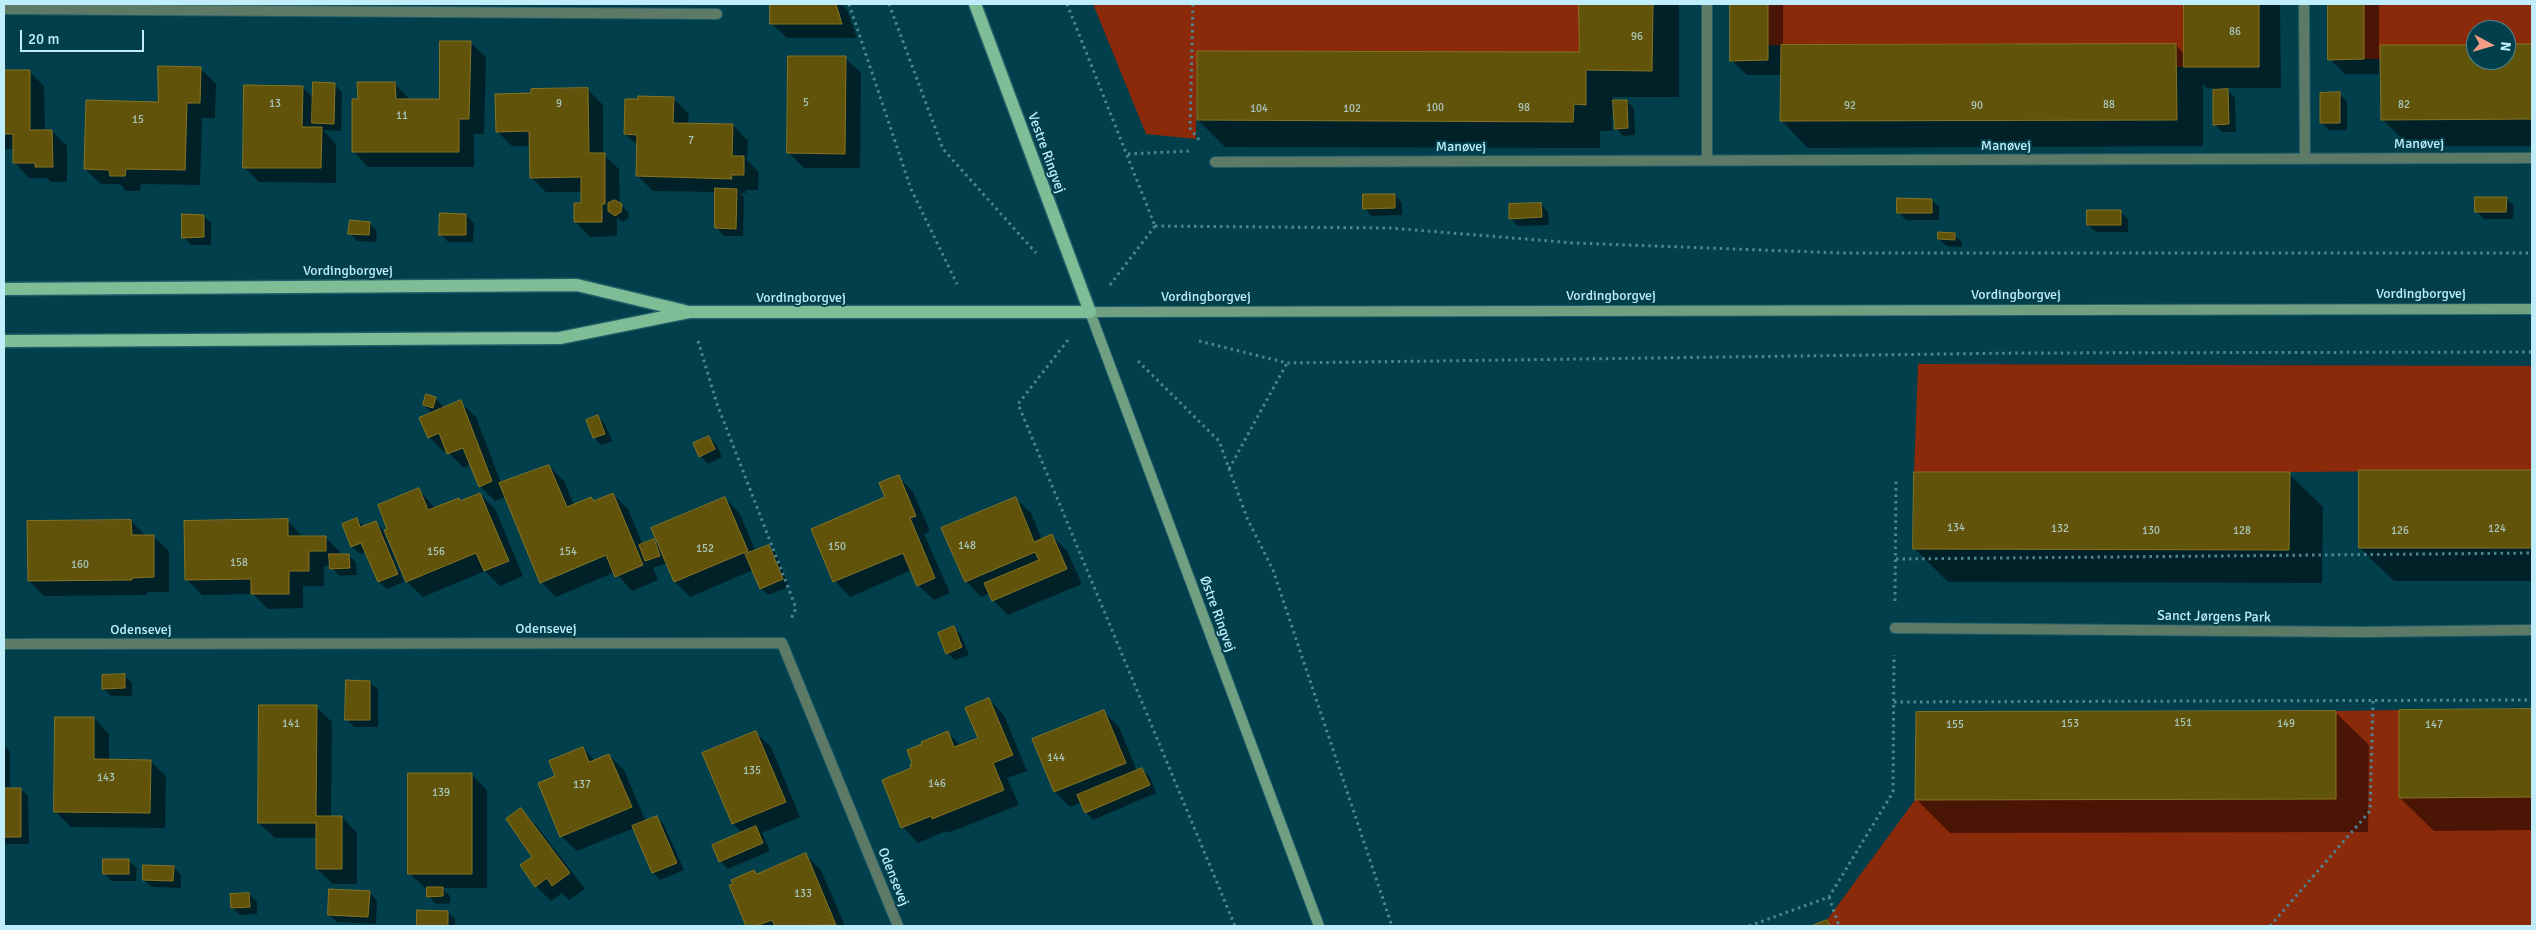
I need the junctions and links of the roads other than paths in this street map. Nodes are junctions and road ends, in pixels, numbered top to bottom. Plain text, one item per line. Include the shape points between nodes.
1 (975, 4) edge
2 (1707, 4) edge
3 (2304, 4) edge
4 (4, 8) edge
5 (716, 14) dead end
6 (2305, 158) junction
7 (2532, 158) edge
8 (1707, 160) junction
9 (1215, 162) road end
10 (4, 289) edge
11 (2532, 309) edge
12 (689, 312) junction
13 (1090, 312) junction
14 (4, 341) edge
15 (1895, 628) road end
16 (2532, 630) edge
17 (4, 644) edge
18 (898, 926) edge
19 (1319, 926) edge

1 - 13 main road, Vestre Ringvej
2 - 8 street
3 - 6 street
4 - 5 street
6 - 7 street, Manøvej
6 - 8 street, Manøvej
8 - 9 street, Manøvej
10 - 12 main road, Vordingborgvej via 577,285
11 - 13 street, Vordingborgvej
12 - 13 main road, Vordingborgvej
12 - 14 main road, Vordingborgvej via 560,338
13 - 19 street, Østre Ringvej
15 - 16 street, Sanct Jørgens Park via 2362,632
17 - 18 street, Odensevej via 782,643

